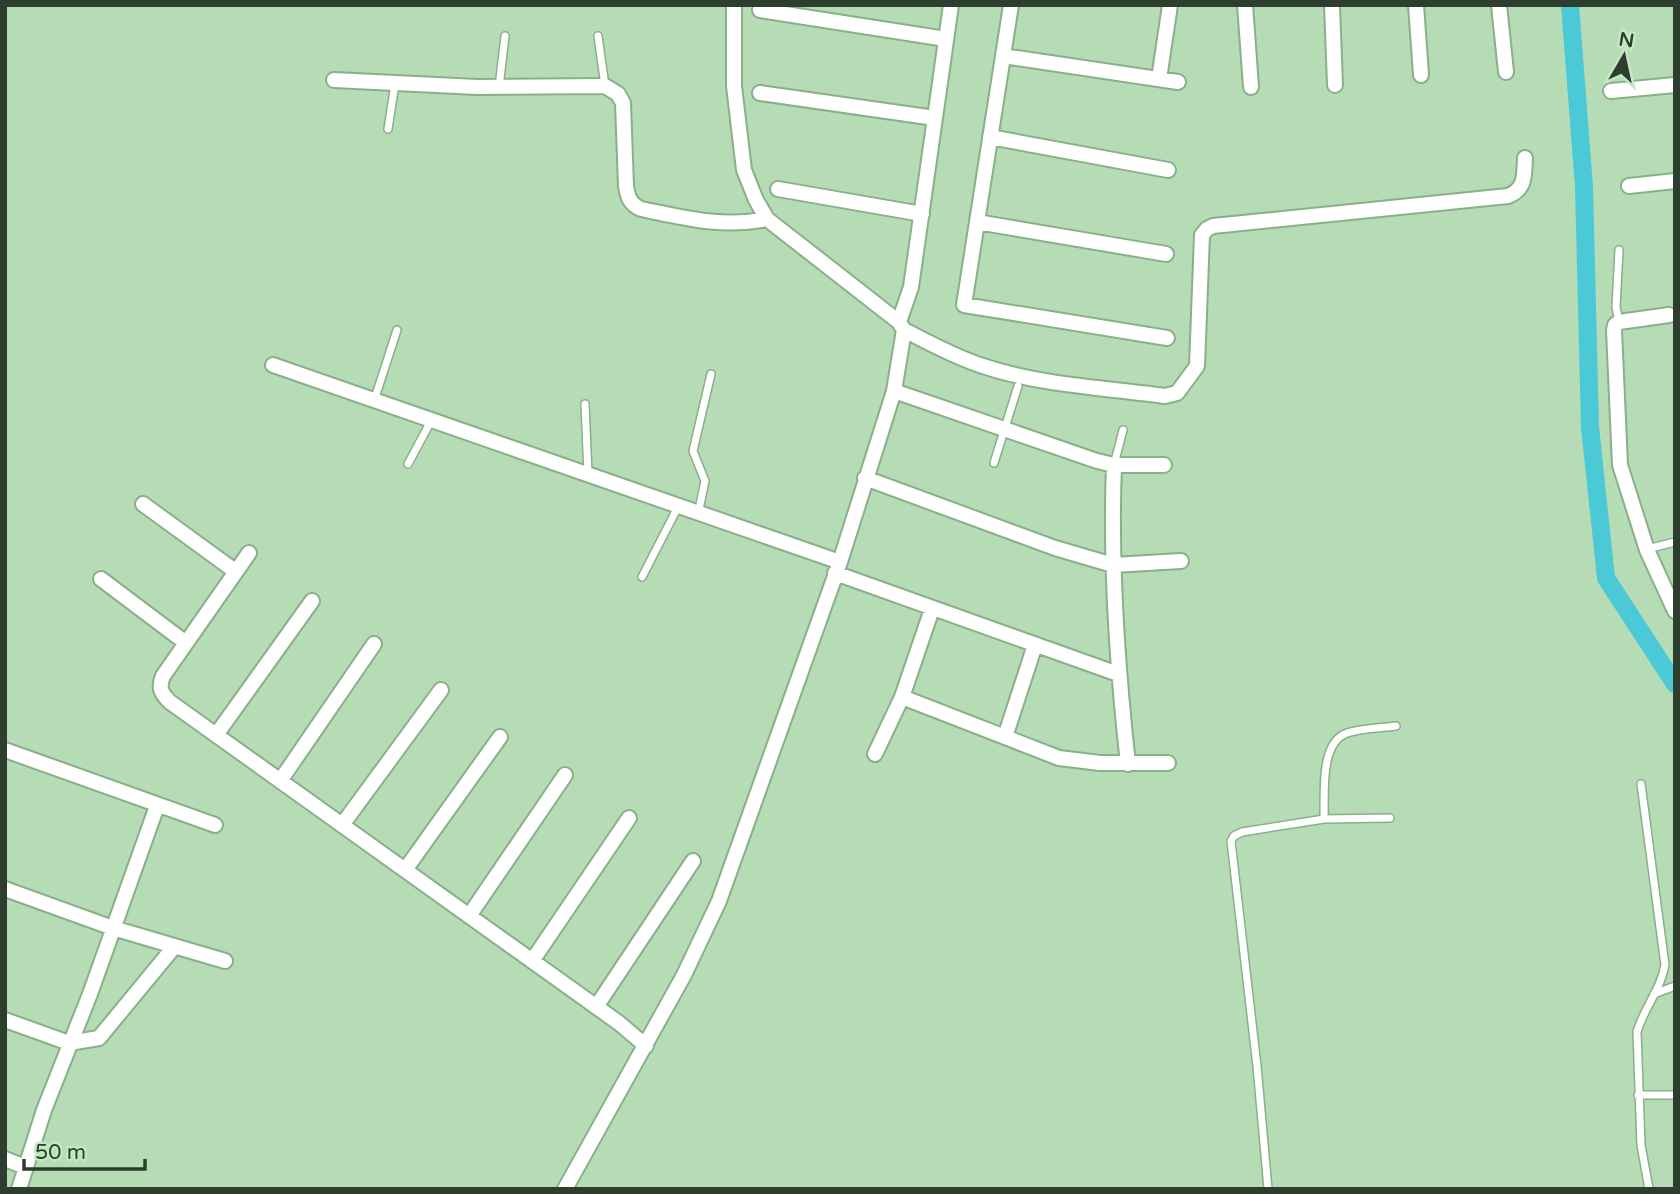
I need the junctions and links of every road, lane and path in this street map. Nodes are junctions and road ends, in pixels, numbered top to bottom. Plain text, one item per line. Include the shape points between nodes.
1 (734, 5) edge
2 (951, 5) edge
3 (1011, 5) edge
4 (1170, 5) edge
5 (1245, 5) edge
6 (1332, 5) edge
7 (1416, 5) edge
8 (1499, 5) edge
9 (760, 10) dead end
10 (505, 36) dead end
11 (598, 36) dead end
12 (946, 39) junction
13 (1003, 56) junction
14 (1506, 72) dead end
15 (1421, 75) dead end
16 (1159, 79) junction
17 (334, 80) dead end
18 (1178, 82) dead end
19 (395, 83) junction
20 (1335, 85) dead end
21 (1675, 85) edge
22 (605, 86) junction
23 (499, 87) junction
24 (1251, 87) dead end
25 (1611, 91) dead end
26 (760, 93) dead end
27 (935, 118) junction
28 (388, 129) dead end
29 (990, 137) junction
30 (1525, 158) dead end
31 (1168, 170) dead end
32 (1675, 181) edge
33 (1629, 186) dead end
34 (778, 189) dead end
35 (922, 214) junction
36 (767, 219) junction
37 (977, 222) junction
38 (1619, 250) dead end
39 (1166, 254) dead end
40 (1669, 315) dead end
41 (1619, 321) junction
42 (901, 326) junction
43 (397, 330) dead end
44 (1167, 338) dead end
45 (273, 365) dead end
46 (711, 373) dead end
47 (1018, 386) dead end
48 (894, 391) junction
49 (374, 401) junction
50 (585, 404) dead end
51 (431, 421) junction
52 (1006, 429) junction
53 (1123, 430) dead end
54 (994, 463) dead end
55 (408, 464) dead end
56 (1114, 465) junction
57 (1164, 465) dead end
58 (588, 475) junction
59 (865, 478) junction
60 (143, 504) dead end
61 (678, 507) junction
62 (698, 514) junction
63 (1675, 541) edge
64 (1647, 550) junction
65 (249, 553) dead end
66 (1181, 561) dead end
67 (1113, 565) junction
68 (837, 568) junction
69 (235, 571) junction
70 (642, 577) dead end
71 (101, 579) dead end
72 (312, 601) dead end
73 (932, 610) junction
74 (1675, 611) edge
75 (186, 643) junction
76 (374, 645) dead end
77 (1035, 645) junction
78 (1118, 674) junction
79 (441, 690) dead end
80 (902, 697) junction
81 (1396, 726) dead end
82 (216, 735) junction
83 (500, 737) dead end
84 (1005, 737) junction
85 (5, 750) edge
86 (875, 754) dead end
87 (1168, 763) dead end
88 (1128, 764) junction
89 (565, 775) dead end
90 (280, 781) junction
91 (1641, 784) dead end
92 (157, 806) junction
93 (629, 818) dead end
94 (1390, 818) dead end
95 (1324, 819) junction
96 (215, 825) dead end
97 (342, 825) junction
98 (694, 861) dead end
99 (405, 870) junction
100 (5, 888) edge
101 (469, 916) junction
102 (113, 928) junction
103 (174, 947) junction
104 (225, 961) dead end
105 (533, 961) junction
106 (1675, 986) edge
107 (1654, 994) junction
108 (596, 1007) junction
109 (5, 1020) edge
110 (69, 1043) junction
111 (646, 1046) junction
112 (1639, 1095) junction
113 (1675, 1095) edge
114 (5, 1159) edge
115 (25, 1167) junction
116 (19, 1189) edge
117 (565, 1189) edge
118 (1268, 1189) edge
119 (1649, 1189) edge

1 - 36 street via 734,86 744,170
2 - 12 street
3 - 13 street
4 - 16 street
5 - 24 street
6 - 20 street
7 - 15 street
8 - 14 street
9 - 12 street
10 - 23 lane
11 - 22 lane
12 - 27 street
13 - 16 street
13 - 29 street
16 - 18 street
17 - 19 street
19 - 23 street
19 - 28 lane
21 - 25 street
22 - 23 street
22 - 36 street via 623,103 626,186 632,204 719,224
26 - 27 street
27 - 35 street
29 - 31 street
29 - 37 street
30 - 42 street via 1523,187 1508,196 1207,229 1202,235 1197,366 1177,393 1165,396 1020,376 954,355
32 - 33 street
34 - 35 street
35 - 42 street
36 - 42 street
37 - 39 street
37 - 44 street via 964,305
38 - 41 lane
40 - 41 street
41 - 64 street via 1614,330 1620,465
42 - 48 street
43 - 49 lane
45 - 49 street
46 - 62 lane via 693,451 705,481
47 - 52 lane
48 - 52 street
48 - 59 street
49 - 51 street
50 - 58 lane
51 - 55 lane
51 - 58 street
52 - 54 lane
52 - 56 street
53 - 56 lane
56 - 57 street
56 - 67 street
58 - 61 street
59 - 67 street
59 - 68 street
60 - 69 street
61 - 62 street
61 - 70 lane
62 - 68 street
63 - 64 lane
64 - 74 street
65 - 69 street
66 - 67 street
67 - 78 street
68 - 73 street
68 - 111 street via 719,901
69 - 75 street
71 - 75 street
72 - 82 street
73 - 77 street
73 - 80 street
75 - 82 street via 163,676 160,689 170,702
76 - 90 street
77 - 78 street
77 - 84 street
78 - 88 street
79 - 97 street
80 - 84 street
80 - 86 street
81 - 95 lane via 1345,734 1335,743 1328,753
82 - 90 street
83 - 99 street
84 - 88 street via 1059,758
85 - 92 street
87 - 88 street
89 - 101 street
90 - 97 street
91 - 107 lane via 1665,965
92 - 96 street
92 - 102 street
93 - 105 street
94 - 95 lane
95 - 118 lane via 1242,832 1231,841
97 - 99 street
98 - 108 street
99 - 101 street
100 - 102 street
101 - 105 street
102 - 103 street
102 - 110 street
103 - 104 street
103 - 110 street via 99,1038
105 - 108 street
106 - 107 lane
107 - 112 lane via 1637,1032
108 - 111 street
109 - 110 street
110 - 115 street
111 - 117 street
112 - 113 lane
112 - 119 lane
114 - 115 street
115 - 116 street

